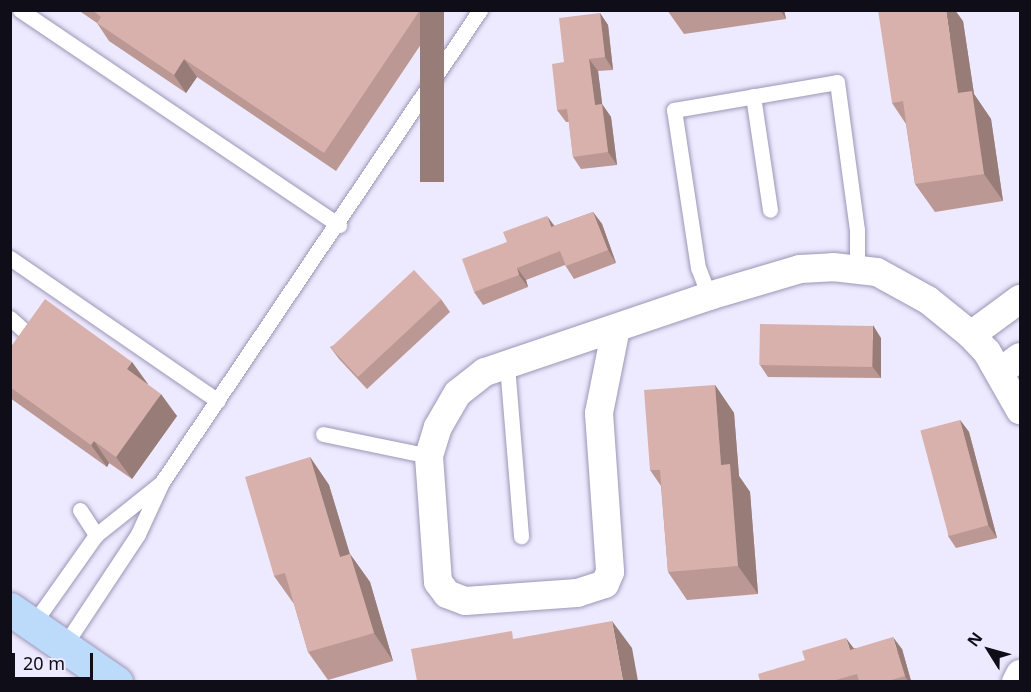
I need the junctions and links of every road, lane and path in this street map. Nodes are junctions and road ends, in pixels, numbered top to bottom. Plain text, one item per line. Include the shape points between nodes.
1 (20, 10) edge
2 (480, 10) edge
3 (753, 96) junction
4 (770, 210) dead end
5 (339, 225) junction
6 (10, 258) edge
7 (857, 268) junction
8 (709, 296) junction
9 (1020, 298) edge
10 (10, 318) edge
11 (616, 328) junction
12 (971, 335) junction
13 (507, 364) junction
14 (1010, 364) edge
15 (10, 373) edge
16 (218, 401) junction
17 (1020, 410) edge
18 (323, 434) dead end
19 (429, 456) junction
20 (162, 482) junction
21 (80, 510) dead end
22 (96, 535) junction
23 (521, 536) dead end
24 (22, 617) edge
25 (64, 646) junction
26 (1020, 674) edge
27 (116, 681) edge
28 (1016, 681) edge

1 - 5 lane
2 - 5 lane
3 - 4 lane
3 - 7 lane via 837,82 857,230
3 - 8 lane via 674,110 698,268
5 - 16 lane
6 - 16 lane
7 - 8 street via 800,269
7 - 12 street via 903,285 951,316
8 - 11 street
9 - 12 street
10 - 15 lane via 32,338 28,353
11 - 13 street
11 - 19 street via 599,413 610,564 605,584 578,593 465,601 447,594 436,572
12 - 14 street
13 - 19 street via 485,372 458,393 438,427
13 - 23 lane
14 - 17 street
16 - 20 lane
18 - 19 lane
20 - 22 lane
20 - 25 lane via 138,534
21 - 22 lane
22 - 24 lane
24 - 25 main road
25 - 27 main road
26 - 28 street

